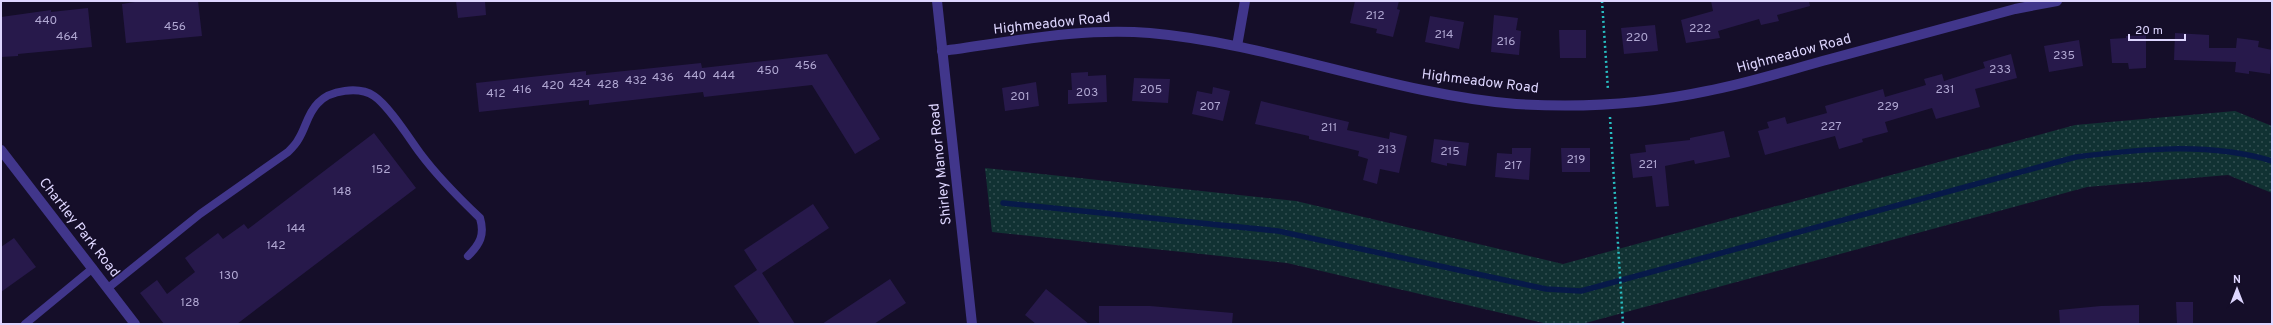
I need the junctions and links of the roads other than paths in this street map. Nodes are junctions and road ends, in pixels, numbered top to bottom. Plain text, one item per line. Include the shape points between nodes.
1 (937, 1) edge
2 (1246, 1) edge
3 (2057, 1) edge
4 (1236, 46) junction
5 (942, 51) junction
6 (1, 150) edge
7 (468, 256) dead end
8 (93, 268) junction
9 (108, 288) junction
10 (25, 324) edge
11 (135, 324) edge
12 (972, 324) edge

1 - 5 street, Shirley Manor Road
2 - 4 street
3 - 4 street, Highmeadow Road via 2015,9 1707,92 1609,103 1517,104 1466,97 1413,88
4 - 5 street, Highmeadow Road via 1192,38 1110,32 1066,34
5 - 12 street, Shirley Manor Road
6 - 8 street, Chartley Park Road
7 - 9 lane via 480,243 483,228 480,218 421,154 374,96 359,91 346,91 331,93 318,102 308,116 299,140 288,152 200,214
8 - 9 street, Chartley Park Road
8 - 10 lane
9 - 11 street, Chartley Park Road

